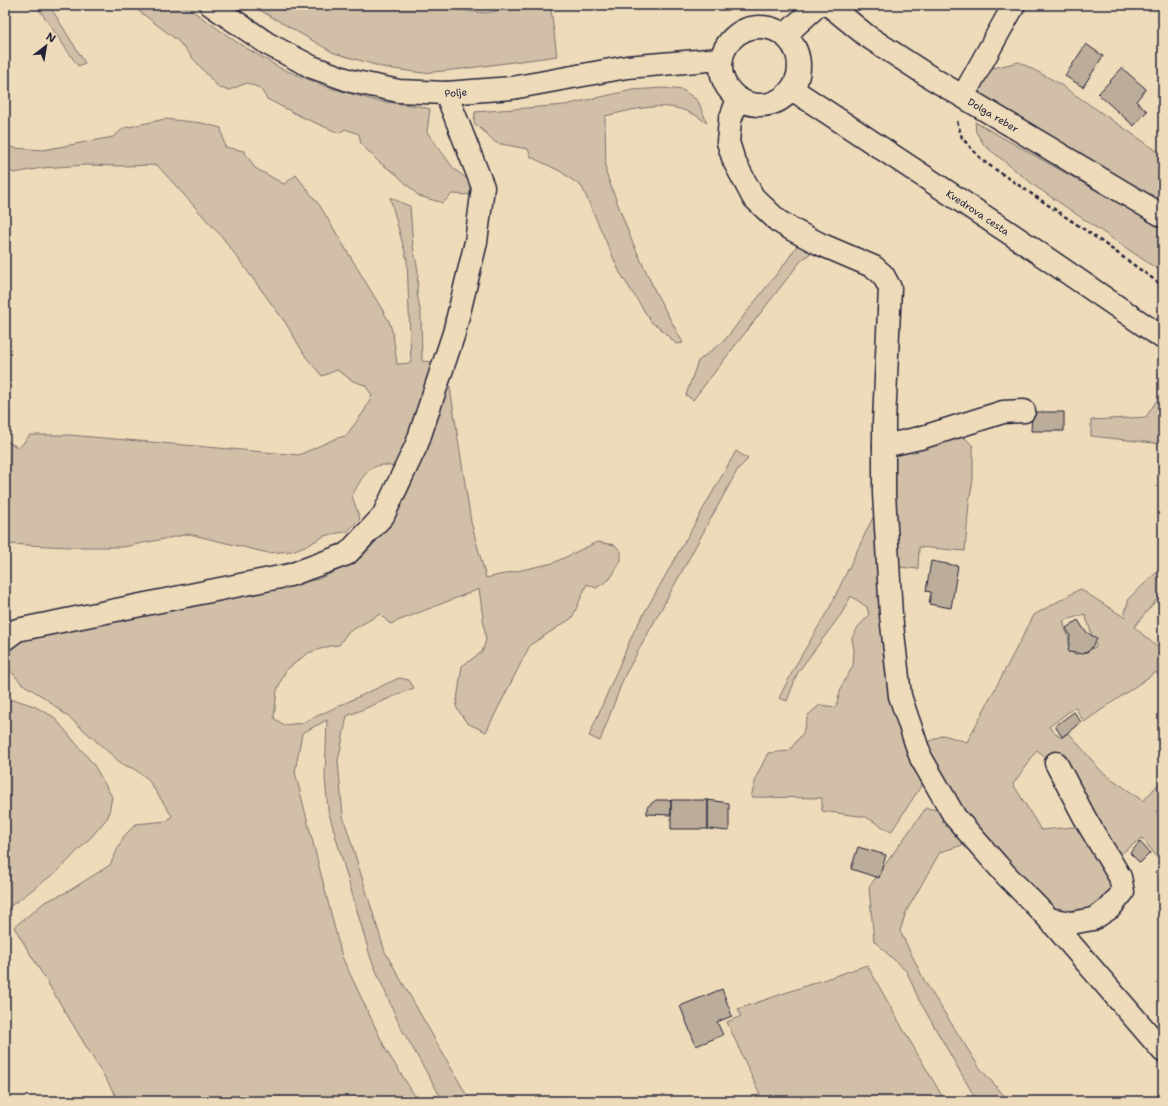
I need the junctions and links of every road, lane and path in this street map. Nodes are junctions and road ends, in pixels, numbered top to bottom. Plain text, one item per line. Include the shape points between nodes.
1 (211, 5) edge
2 (818, 5) edge
3 (829, 5) edge
4 (1014, 5) edge
5 (785, 35) junction
6 (720, 59) junction
7 (792, 89) junction
8 (446, 93) junction
9 (963, 96) junction
10 (738, 99) junction
11 (1163, 216) edge
12 (1163, 286) edge
13 (1163, 338) edge
14 (1024, 411) dead end
15 (884, 446) junction
16 (5, 639) edge
17 (1056, 763) dead end
18 (1049, 919) junction
19 (1163, 1051) edge

1 - 8 street, Polje via 268,44 312,67 351,81 399,91
2 - 5 street
3 - 9 street, Dolga reber via 867,36
4 - 9 street
5 - 6 street via 773,28 746,28 725,46
5 - 7 street via 793,44 800,67 798,79
6 - 8 street, Polje via 627,67 512,88
6 - 10 street via 723,82
7 - 10 street via 784,98 773,103 749,104
7 - 13 street, Kvedrova cesta
8 - 16 street via 483,186 476,242 454,333 417,444 383,516 347,554 290,575 17,630
9 - 11 street, Dolga reber
9 - 12 path via 956,116 962,138 983,161
10 - 15 street via 730,120 728,142 734,161 753,197 778,221 793,230 874,267 883,275 890,288
14 - 15 street via 1003,412 920,438
15 - 18 street via 890,615 900,696 921,758 955,817
17 - 18 street via 1086,822 1120,877 1123,892 1110,908 1092,919 1071,923
18 - 19 street

